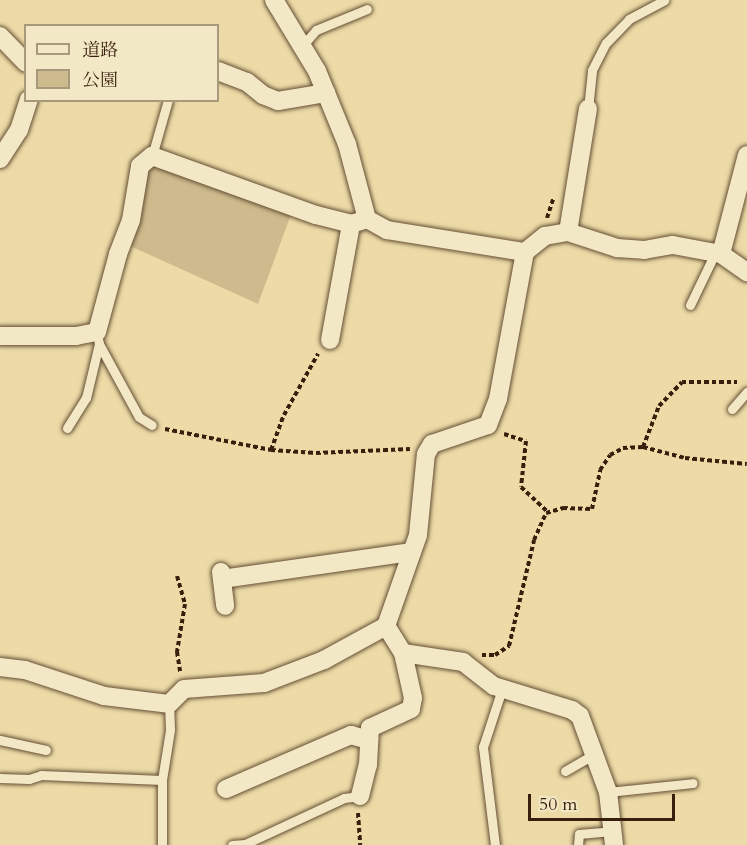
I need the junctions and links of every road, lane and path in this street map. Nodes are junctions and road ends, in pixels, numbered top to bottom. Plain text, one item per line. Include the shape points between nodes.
1 (274, 0) edge
2 (664, 0) edge
3 (367, 9) dead end
4 (0, 36) edge
5 (303, 45) junction
6 (22, 52) edge
7 (219, 71) edge
8 (326, 93) junction
9 (28, 102) edge
10 (167, 102) edge
11 (588, 109) joint
12 (747, 155) edge
13 (152, 156) junction
14 (0, 159) edge
15 (359, 222) junction
16 (568, 232) junction
17 (525, 252) junction
18 (718, 254) junction
19 (747, 272) edge
20 (690, 305) dead end
21 (0, 336) edge
22 (98, 338) junction
23 (330, 340) joint
24 (747, 381) edge
25 (747, 392) edge
26 (732, 409) dead end
27 (152, 425) joint
28 (67, 428) dead end
29 (483, 429) junction
30 (643, 447) junction
31 (271, 450) junction
32 (429, 450) junction
33 (747, 464) edge
34 (548, 512) junction
35 (412, 552) junction
36 (177, 576) dead end
37 (225, 606) dead end
38 (386, 626) junction
39 (403, 653) junction
40 (464, 662) junction
41 (0, 667) edge
42 (184, 689) junction
43 (502, 689) junction
44 (170, 704) junction
45 (0, 740) edge
46 (369, 740) junction
47 (46, 750) dead end
48 (594, 754) junction
49 (565, 771) dead end
50 (0, 778) edge
51 (162, 780) junction
52 (693, 783) dead end
53 (226, 789) dead end
54 (608, 792) junction
55 (360, 796) junction
56 (613, 838) edge
57 (162, 845) edge
58 (232, 845) edge
59 (360, 845) edge
60 (495, 845) edge
61 (578, 845) edge

1 - 5 street
2 - 11 lane via 629,19 606,43 592,70
3 - 5 lane via 316,30
4 - 6 street
5 - 8 street
7 - 8 street via 248,82 278,101
8 - 15 street via 347,144
9 - 14 street via 19,130
10 - 13 lane
11 - 16 street
12 - 18 street
13 - 15 street via 316,215
13 - 22 street via 141,166 131,220 118,254
15 - 17 street
15 - 23 street
16 - 17 street via 545,236
16 - 18 street via 617,248 644,250 673,245
17 - 29 street via 498,399
18 - 19 street
18 - 20 lane
21 - 22 street
22 - 27 lane via 139,417
22 - 28 lane via 86,398
23 - 31 path via 322,346 284,415
24 - 30 path via 682,382 659,406
25 - 26 lane
27 - 31 path
29 - 32 street via 432,444
29 - 34 path via 526,441 521,487
30 - 33 path via 685,458
30 - 34 path via 623,448 610,455 600,470 592,509
31 - 32 path
32 - 35 street via 423,510
34 - 40 path via 534,540 509,646 495,655 468,656
35 - 37 street via 221,576
35 - 38 street
36 - 42 path via 185,604 177,652
38 - 39 street
38 - 42 street via 324,660 264,683
39 - 40 street
39 - 46 street via 413,698 411,709 370,728
40 - 43 street
41 - 44 street via 25,670 104,696
42 - 44 street
43 - 48 street via 572,710 580,717
43 - 60 lane via 483,747
44 - 51 lane
45 - 47 lane
46 - 53 street via 351,735
46 - 55 street
48 - 49 lane
48 - 54 street
50 - 51 lane via 29,779 41,775
51 - 57 lane
52 - 54 lane
54 - 56 street
55 - 58 lane via 344,798 245,844
55 - 59 path
56 - 61 lane via 579,834

